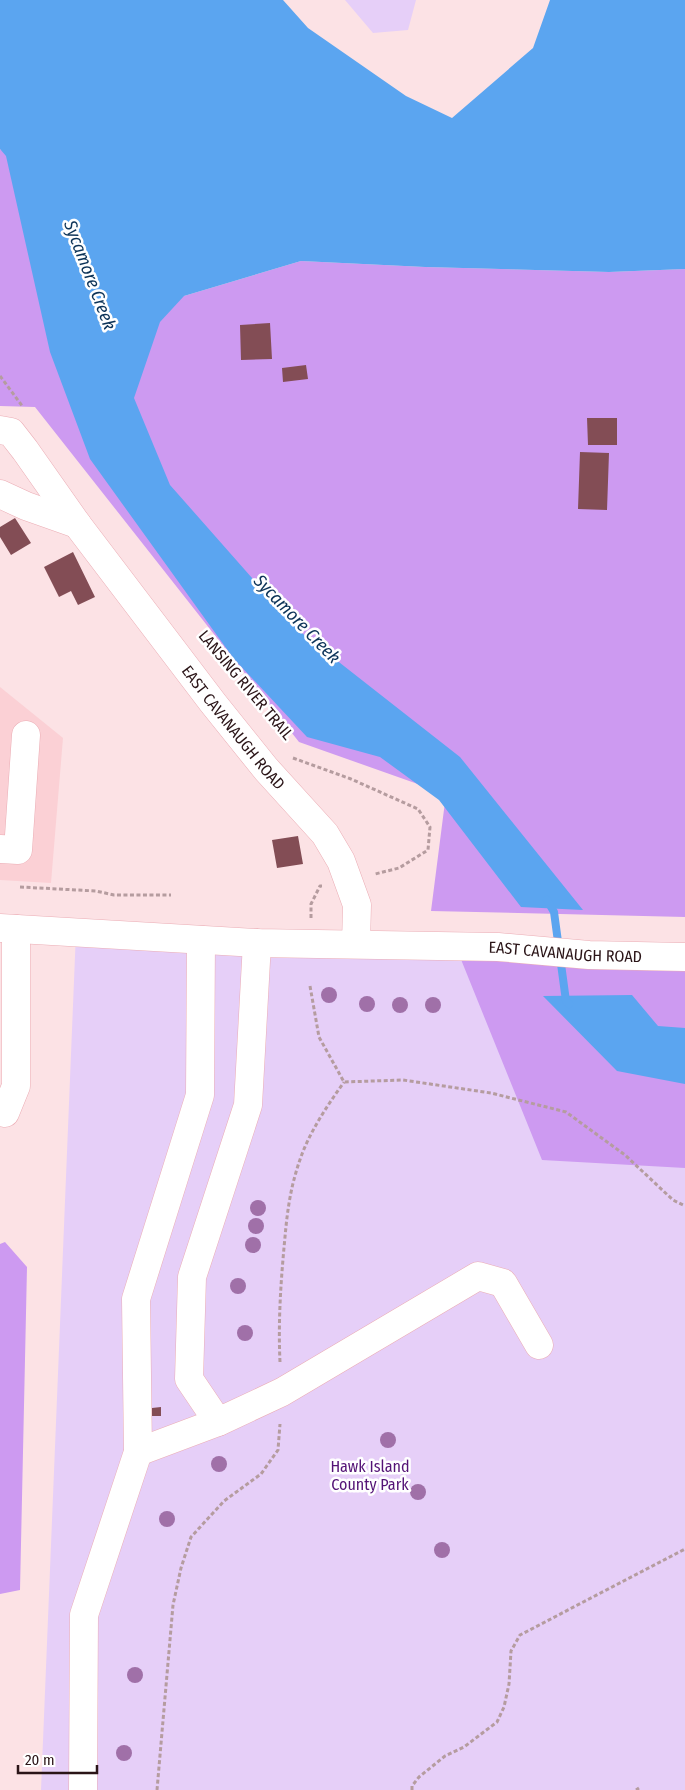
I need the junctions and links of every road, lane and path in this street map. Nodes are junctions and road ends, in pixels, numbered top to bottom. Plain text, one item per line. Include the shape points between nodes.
1 (0, 376) edge
2 (27, 412) dead end
3 (0, 430) edge
4 (0, 494) edge
5 (77, 524) junction
6 (26, 735) dead end
7 (289, 756) dead end
8 (0, 849) edge
9 (348, 880) junction
10 (20, 887) dead end
11 (171, 895) dead end
12 (311, 921) dead end
13 (8, 928) edge
14 (202, 940) junction
15 (256, 943) junction
16 (356, 944) junction
17 (685, 957) edge
18 (310, 986) dead end
19 (8, 1057) edge
20 (0, 1112) edge
21 (685, 1206) edge
22 (538, 1345) dead end
23 (218, 1422) junction
24 (138, 1452) junction
25 (685, 1549) edge
26 (83, 1790) edge
27 (412, 1790) edge

1 - 2 path
3 - 5 street, EAST CAVANAUGH ROAD via 10,432 25,450
4 - 5 street
5 - 9 street, EAST CAVANAUGH ROAD via 219,711 325,834 342,861
6 - 8 street via 18,850
7 - 9 path, LANSING RIVER TRAIL via 418,808 430,827 428,850 400,868
9 - 12 path, LANSING RIVER TRAIL via 320,886 311,904
9 - 16 street, EAST CAVANAUGH ROAD via 357,905
10 - 11 path via 96,891 122,896
13 - 14 street, EAST CAVANAUGH ROAD
13 - 19 street
14 - 15 street, EAST CAVANAUGH ROAD
14 - 24 street via 200,1095 136,1299
15 - 16 street, EAST CAVANAUGH ROAD
15 - 23 street via 248,1105 192,1278 189,1379
16 - 17 street, EAST CAVANAUGH ROAD via 498,947
18 - 21 path via 319,1038 344,1082 404,1080 491,1093 566,1112 624,1155 673,1200
19 - 20 street via 16,1086 5,1113
22 - 23 street via 503,1283 478,1276 282,1392
23 - 24 street
24 - 26 street via 84,1615
25 - 27 path via 520,1635 511,1650 509,1684 497,1722 427,1770

